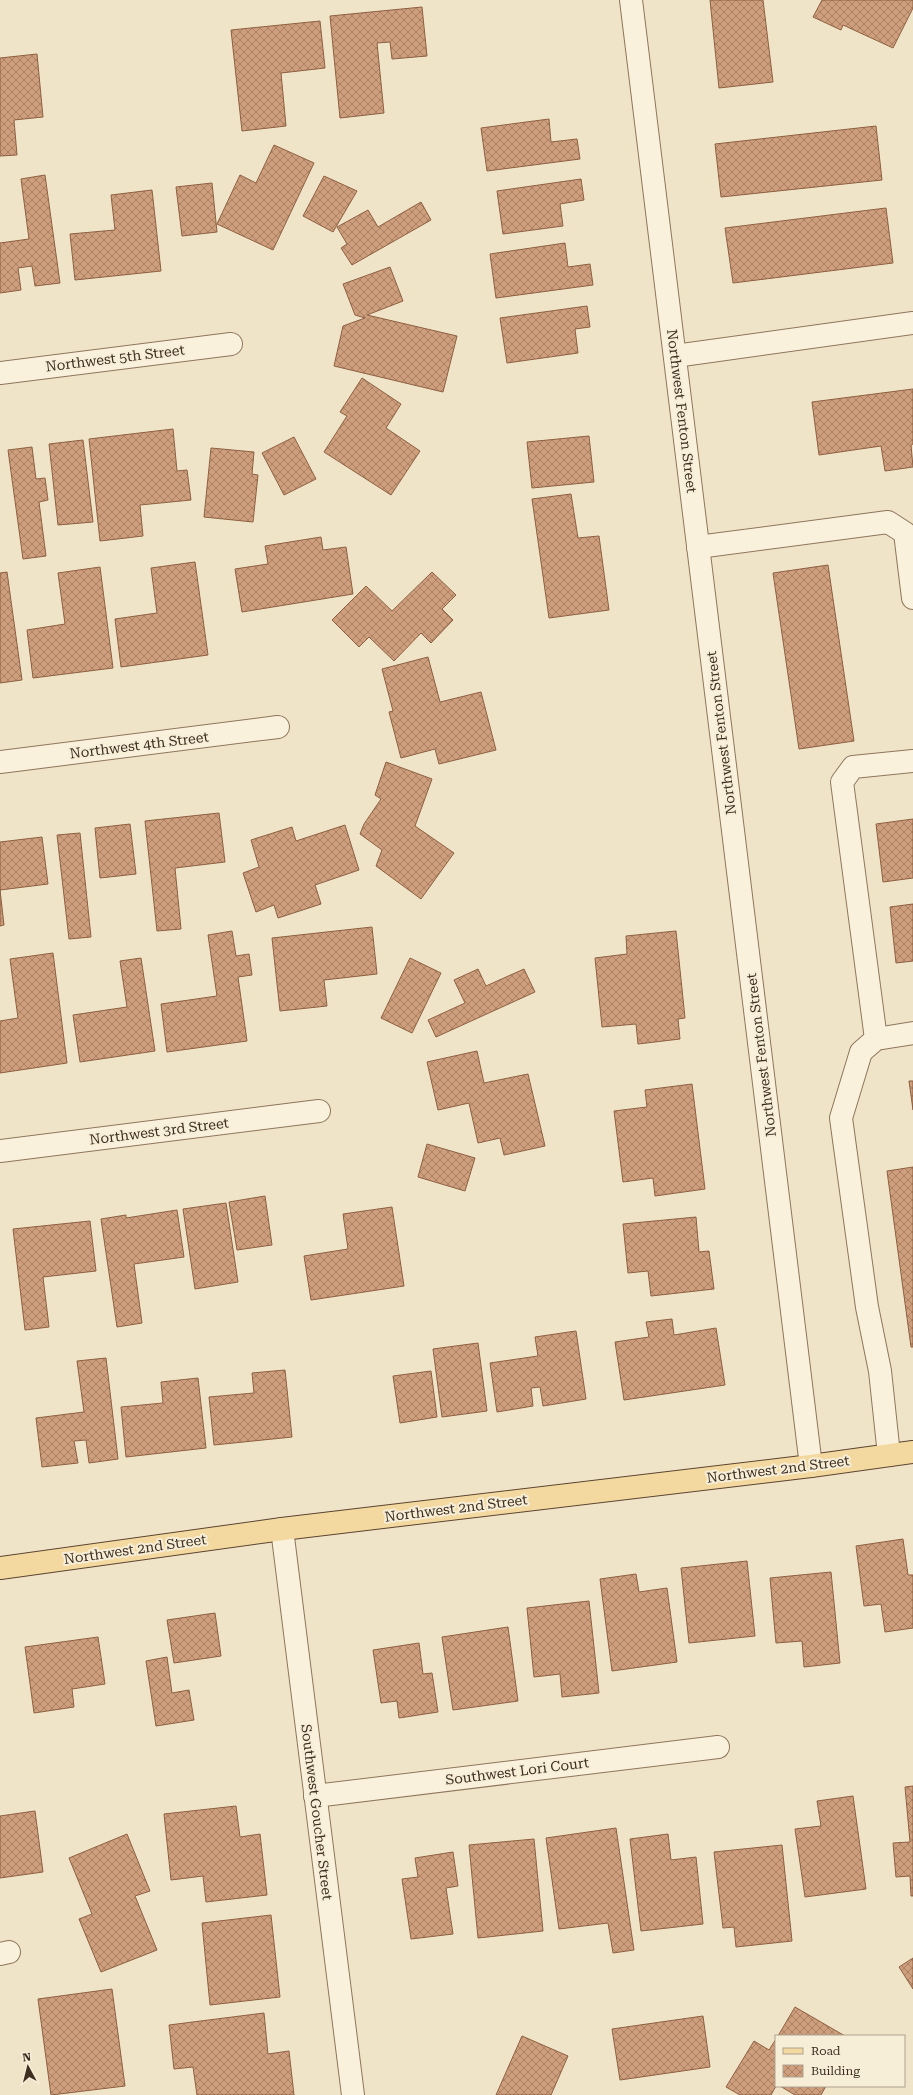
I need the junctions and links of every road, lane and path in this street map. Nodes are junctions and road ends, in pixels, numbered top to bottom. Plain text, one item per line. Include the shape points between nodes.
1 (631, 0) edge
2 (913, 323) edge
3 (231, 344) dead end
4 (675, 356) junction
5 (0, 373) edge
6 (698, 547) junction
7 (913, 598) edge
8 (278, 727) dead end
9 (913, 761) edge
10 (0, 762) edge
11 (913, 1034) edge
12 (876, 1039) junction
13 (319, 1111) dead end
14 (0, 1151) edge
15 (913, 1452) edge
16 (889, 1455) junction
17 (811, 1466) junction
18 (282, 1529) junction
19 (0, 1568) edge
20 (718, 1747) dead end
21 (315, 1796) junction
22 (353, 2095) edge

1 - 4 street, Northwest Fenton Street
2 - 4 street
3 - 5 street, Northwest 5th Street
4 - 6 street, Northwest Fenton Street
6 - 7 street via 888,522 905,533
6 - 17 street, Northwest Fenton Street
8 - 10 street, Northwest 4th Street
9 - 12 street via 853,767 842,782
11 - 12 street
12 - 16 street via 861,1052 841,1118 867,1307 880,1371
13 - 14 street, Northwest 3rd Street
15 - 16 main road, Northwest 2nd Street
16 - 17 main road, Northwest 2nd Street
17 - 18 main road, Northwest 2nd Street
18 - 19 main road, Northwest 2nd Street
18 - 21 street, Southwest Goucher Street
20 - 21 street, Southwest Lori Court
21 - 22 street, Southwest Goucher Street

